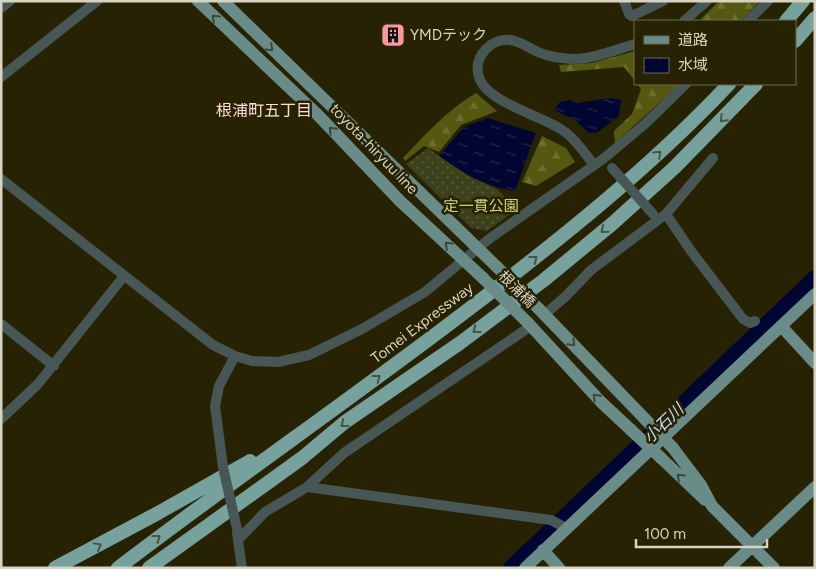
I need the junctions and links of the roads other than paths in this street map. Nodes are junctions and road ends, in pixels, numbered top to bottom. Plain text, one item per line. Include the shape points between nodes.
1 (10, 1) edge
2 (198, 1) edge
3 (223, 1) edge
4 (624, 1) edge
5 (663, 1) edge
6 (707, 1) edge
7 (768, 1) edge
8 (803, 1) edge
9 (96, 2) edge
10 (1, 8) edge
11 (815, 18) edge
12 (685, 20) edge
13 (749, 20) edge
14 (787, 20) edge
15 (796, 40) edge
16 (634, 44) edge
17 (1, 77) edge
18 (685, 85) edge
19 (728, 85) edge
20 (755, 85) edge
21 (713, 158) dead end
22 (599, 162) junction
23 (1, 179) edge
24 (658, 216) junction
25 (478, 248) junction
26 (464, 260) junction
27 (497, 266) joint
28 (124, 276) junction
29 (483, 278) joint
30 (815, 294) edge
31 (541, 311) junction
32 (755, 321) dead end
33 (1, 324) edge
34 (530, 325) junction
35 (782, 327) junction
36 (235, 356) junction
37 (815, 363) edge
38 (54, 366) junction
39 (1, 420) edge
40 (295, 437) junction
41 (302, 458) junction
42 (307, 487) junction
43 (815, 487) edge
44 (712, 506) junction
45 (564, 526) junction
46 (238, 534) junction
47 (752, 544) junction
48 (543, 550) junction
49 (55, 568) edge
50 (118, 568) edge
51 (149, 568) edge
52 (163, 568) edge
53 (242, 568) edge
54 (525, 568) edge
55 (559, 568) edge
56 (729, 568) edge
57 (774, 568) edge

1 - 10 street
26 -> 2 main road, toyota-hiryuu line
3 -> 25 main road, toyota-hiryuu line
4 - 5 street via 632,16
6 - 12 street
7 - 13 street
8 - 14 highway
9 - 17 street
11 - 15 highway
16 - 22 street via 575,59 546,55 505,40 488,47 478,62 479,80 488,92 558,127
18 - 22 street
40 -> 19 highway, Tomei Expressway via 447,326 599,208
20 -> 41 highway via 674,167 544,280 345,422
21 - 24 street
22 - 24 street, bridge via 612,168
22 - 25 street
23 - 28 street
24 - 31 street via 591,270 565,297
24 - 32 street via 690,250 744,319 750,323
25 - 26 street
25 - 27 main road, toyota-hiryuu line
26 - 29 main road, toyota-hiryuu line
26 - 36 street via 425,292 309,355 268,362
27 - 31 main road, 根浦橋, bridge
28 - 36 street via 205,339
28 - 38 street
29 - 34 main road, 根浦橋, bridge
30 - 35 main road
31 -> 44 main road, bridge via 673,448 701,485
33 - 38 street
34 - 42 street via 344,453
44 -> 34 main road, bridge via 601,402
35 - 37 main road
35 - 45 main road
36 - 46 street, bridge via 219,386 215,406 223,467
38 - 39 street
49 -> 40 highway
50 -> 40 highway, Tomei Expressway
41 - 51 highway
41 - 52 highway
42 - 45 street via 551,520
42 - 46 street via 265,512
43 - 47 main road
44 - 47 main road
45 - 48 main road
46 - 53 street
47 - 56 main road
47 - 57 main road
48 - 54 main road
48 - 55 main road

